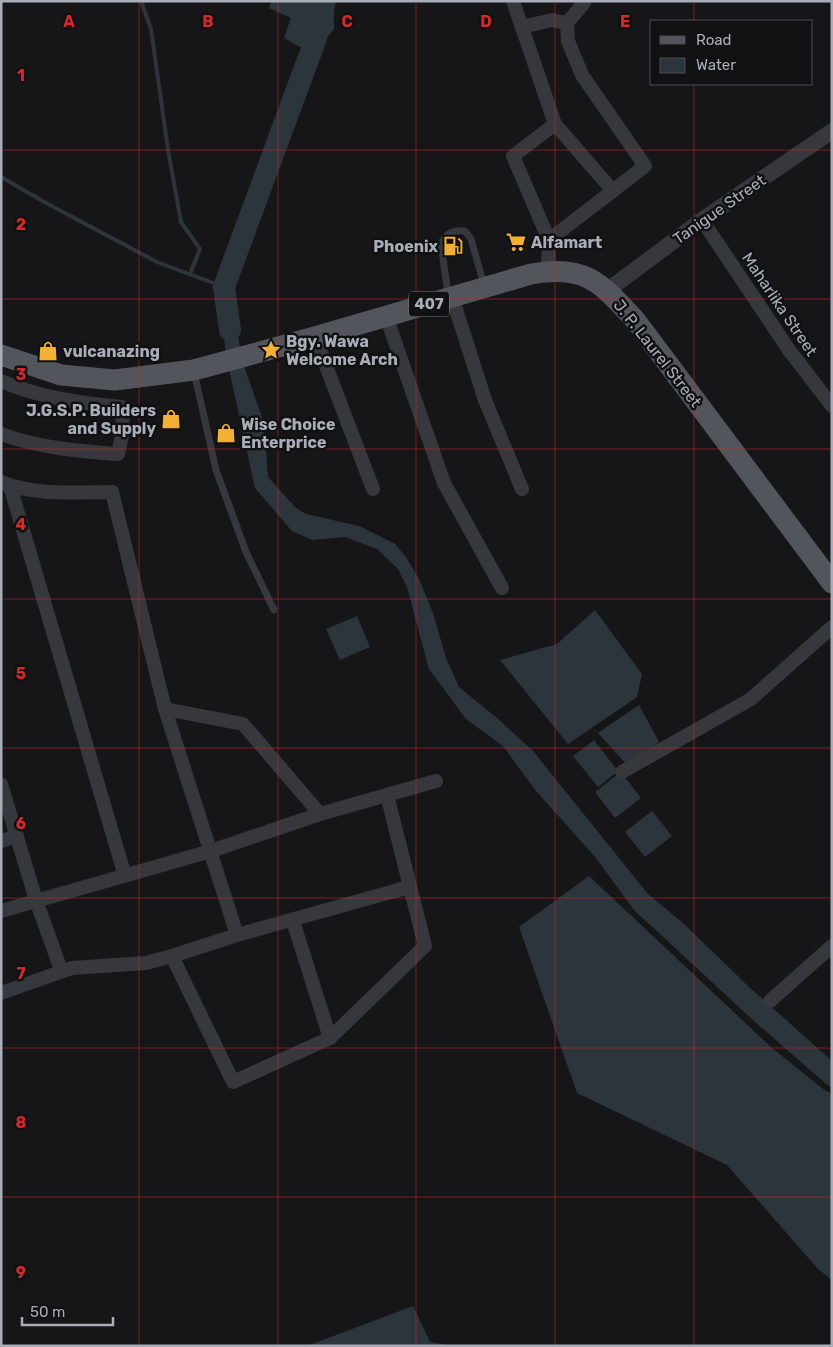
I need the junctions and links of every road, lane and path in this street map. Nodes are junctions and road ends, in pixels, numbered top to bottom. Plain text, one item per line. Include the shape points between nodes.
1 (513, 1) edge
2 (585, 2) edge
3 (567, 23) junction
4 (522, 27) junction
5 (555, 124) junction
6 (832, 130) edge
7 (613, 192) junction
8 (702, 220) junction
9 (550, 240) junction
10 (548, 271) junction
11 (485, 288) junction
12 (608, 290) junction
13 (450, 298) junction
14 (386, 316) junction
15 (315, 337) junction
16 (1, 355) edge
17 (194, 370) junction
18 (1, 382) edge
19 (832, 406) edge
20 (1, 434) edge
21 (6, 484) edge
22 (373, 489) dead end
23 (522, 489) dead end
24 (832, 583) edge
25 (502, 588) dead end
26 (274, 610) dead end
27 (832, 627) edge
28 (166, 709) junction
29 (622, 772) dead end
30 (436, 781) dead end
31 (1, 784) edge
32 (387, 795) junction
33 (320, 814) junction
34 (17, 836) junction
35 (1, 841) edge
36 (212, 851) junction
37 (125, 876) junction
38 (409, 887) junction
39 (36, 900) junction
40 (1, 911) edge
41 (293, 921) junction
42 (237, 935) junction
43 (832, 946) edge
44 (172, 956) junction
45 (61, 970) junction
46 (1, 993) edge
47 (770, 1001) dead end
48 (330, 1038) junction

1 - 4 street
2 - 3 street
3 - 4 street via 552,20
3 - 7 street via 568,41 582,75 645,166
4 - 5 street
5 - 7 street
5 - 9 street via 513,156
6 - 8 street, Tanigue Street
7 - 9 street
8 - 12 street, Tanigue Street
8 - 19 street, Maharlika Street via 789,350
9 - 10 street
10 - 11 main road, J. P. Laurel Street / 407
10 - 12 main road, J. P. Laurel Street / 407 via 564,271 590,278
11 - 13 main road, J. P. Laurel Street / 407
11 - 13 lane via 470,239 465,232 456,230 446,234 441,243
12 - 24 main road, J. P. Laurel Street / 407 via 636,321
13 - 14 main road, J. P. Laurel Street / 407
13 - 23 street via 485,400
14 - 15 main road, J. P. Laurel Street / 407
14 - 25 street via 444,482
15 - 17 main road, J. P. Laurel Street / 407
15 - 22 street
16 - 17 main road, J. P. Laurel Street / 407 via 61,375 115,380
17 - 26 lane via 216,470 246,552
18 - 20 street via 69,402 122,407 123,431 118,454 71,450
21 - 28 street via 41,491 112,492
21 - 37 street
27 - 29 street via 751,699
28 - 33 street via 243,724
28 - 36 street
30 - 32 street
31 - 34 street
32 - 33 street
32 - 38 street
33 - 36 street
34 - 35 street
34 - 39 street
36 - 37 street
36 - 42 street
37 - 39 street
38 - 41 street
38 - 48 street via 425,946
39 - 40 street
39 - 45 street
41 - 42 street
41 - 48 street
42 - 44 street
43 - 47 street
44 - 45 street via 146,963
44 - 48 street via 234,1082
45 - 46 street

